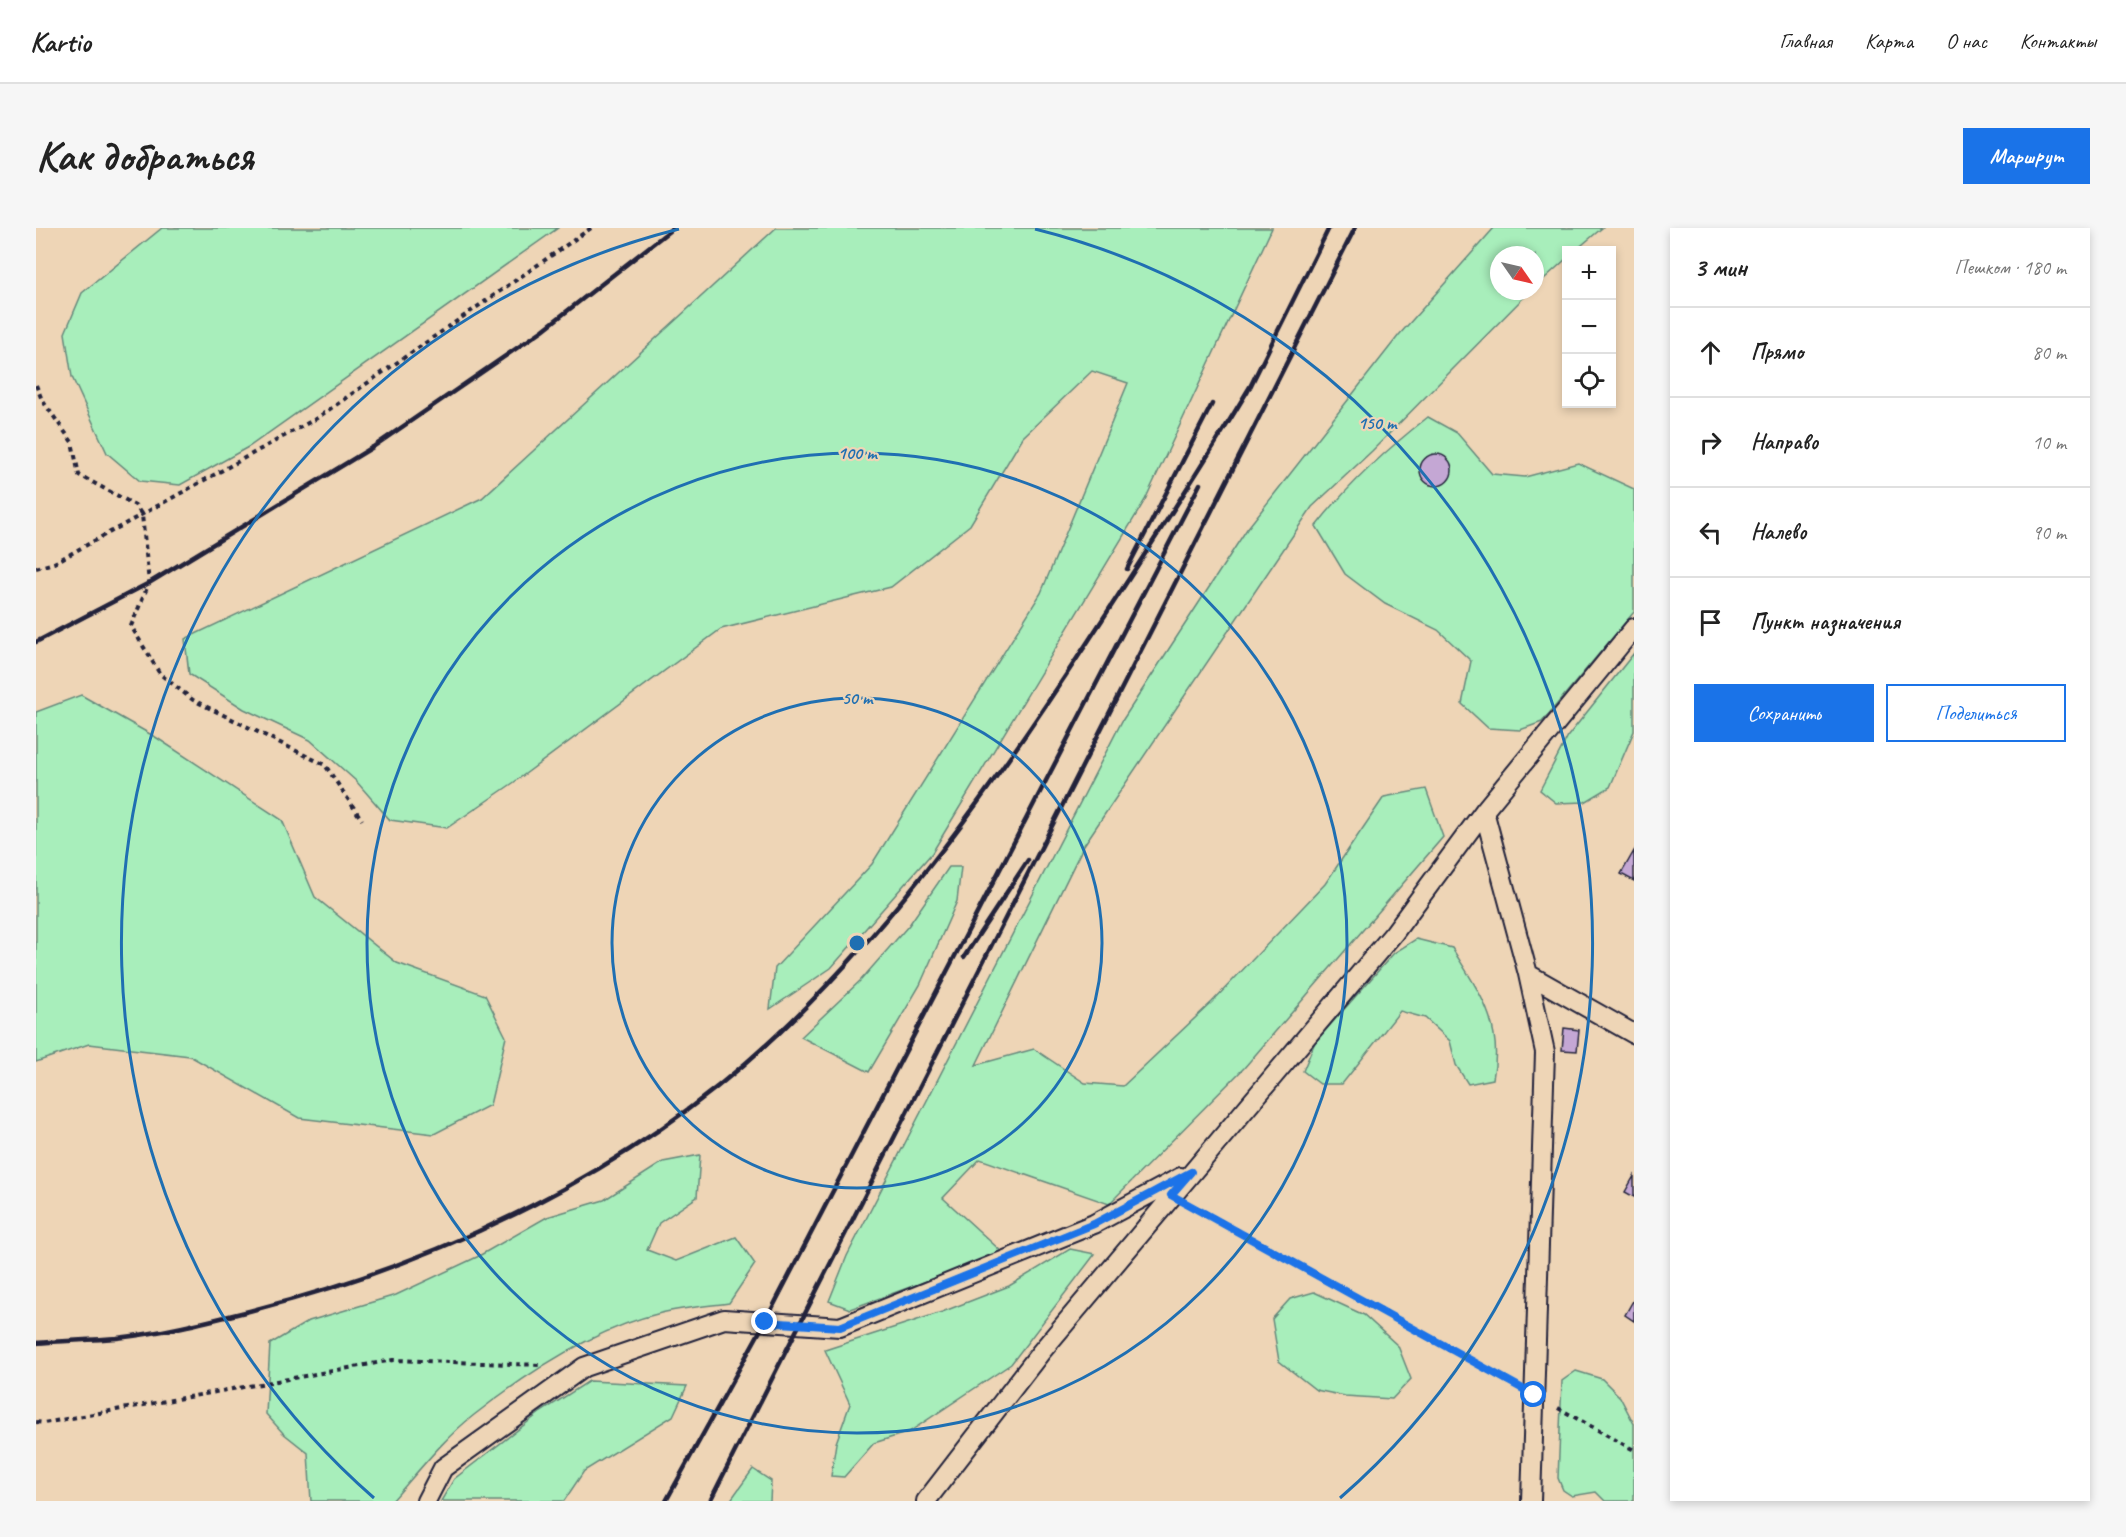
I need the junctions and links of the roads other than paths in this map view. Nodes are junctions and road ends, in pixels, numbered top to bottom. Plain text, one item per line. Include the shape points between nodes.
1 (1634, 628) edge
2 (1484, 812) junction
3 (1528, 974) junction
4 (1634, 1034) edge
5 (1191, 1172) junction
6 (426, 1501) edge
7 (926, 1501) edge
8 (1531, 1501) edge

1 - 2 lane
2 - 3 lane
2 - 5 lane via 1394,933
3 - 4 lane
3 - 8 lane via 1545,1052
5 - 6 lane via 1094,1224 840,1327 724,1319 584,1367 443,1468
5 - 7 lane via 1041,1352

